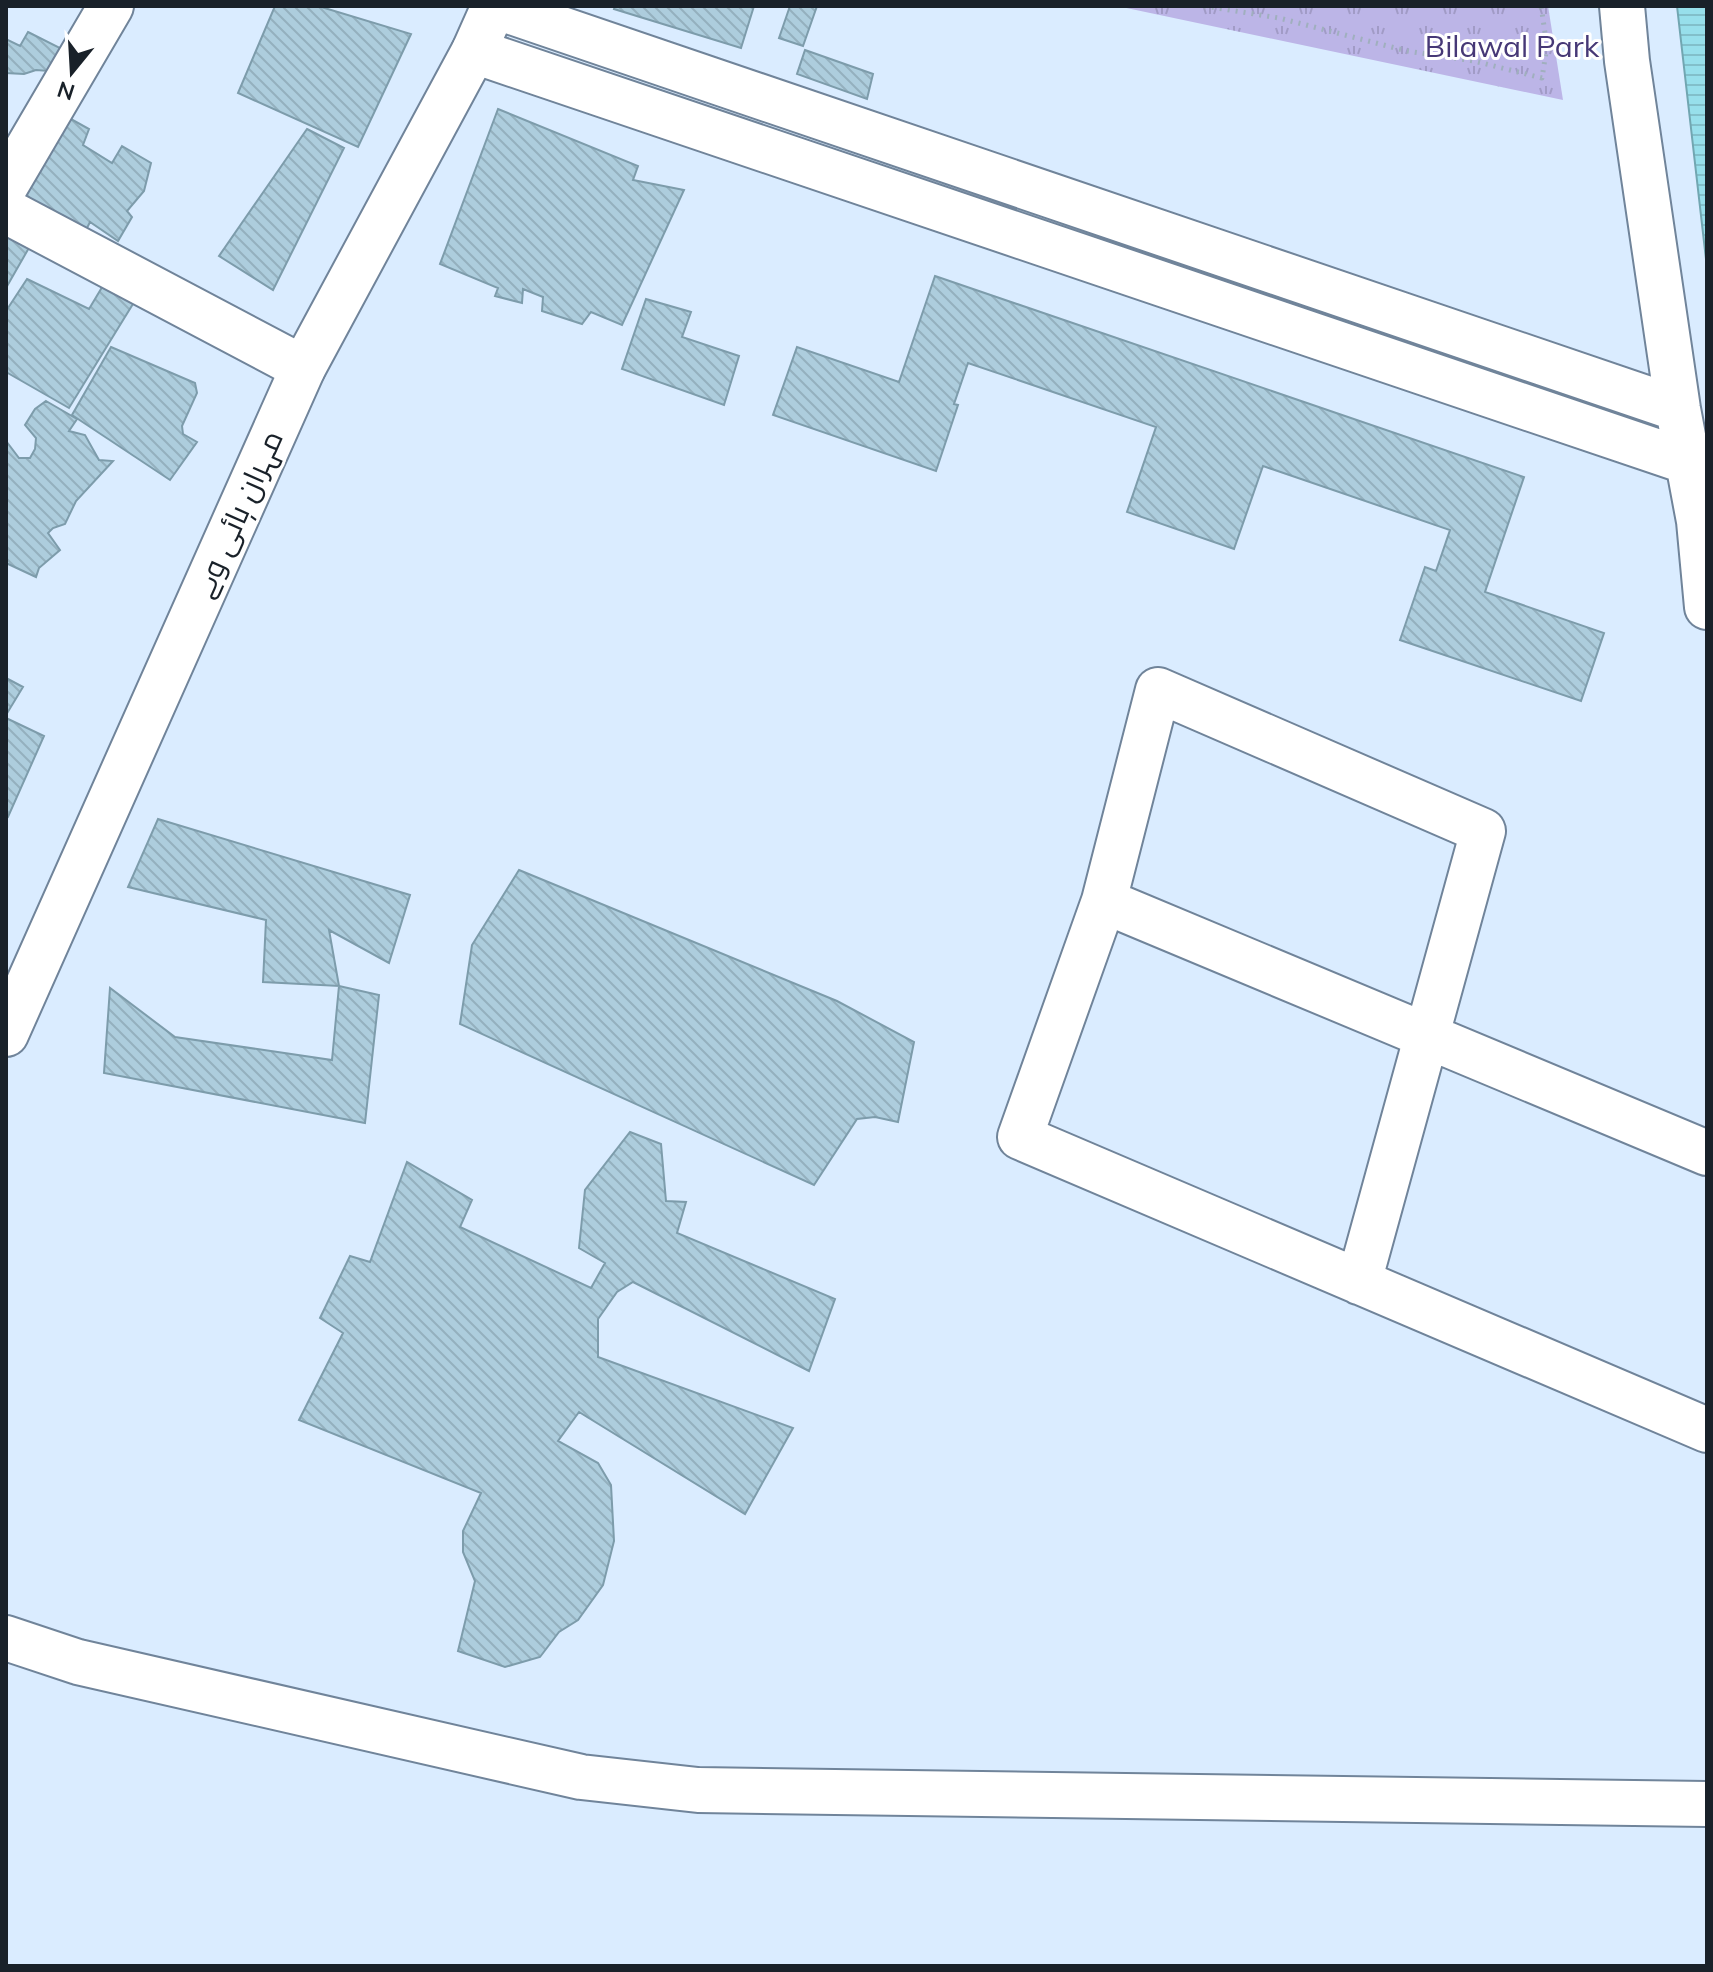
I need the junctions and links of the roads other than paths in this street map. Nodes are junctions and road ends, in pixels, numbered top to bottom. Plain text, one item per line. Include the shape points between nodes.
1 (111, 6) edge
2 (494, 6) edge
3 (1622, 6) edge
4 (474, 51) junction
5 (6, 185) edge
6 (6, 211) edge
7 (303, 368) junction
8 (1678, 409) junction
9 (1688, 462) junction
10 (1707, 607) edge
11 (1104, 901) junction
12 (6, 1034) edge
13 (1427, 1036) junction
14 (1707, 1153) edge
15 (1359, 1282) junction
16 (1707, 1430) edge
17 (6, 1638) edge
18 (1707, 1804) edge

1 - 5 street
2 - 4 street, مہران ہائی وے
2 - 8 street
3 - 8 street
4 - 7 street, مہران ہائی وے
4 - 9 street
6 - 7 street
7 - 12 street, مہران ہائی وے
8 - 9 street
9 - 10 street
11 - 13 street
11 - 13 street via 1158,690 1483,831
11 - 15 street via 1020,1137
13 - 14 street
13 - 15 street
15 - 16 street
17 - 18 street via 78,1662 581,1777 698,1790

